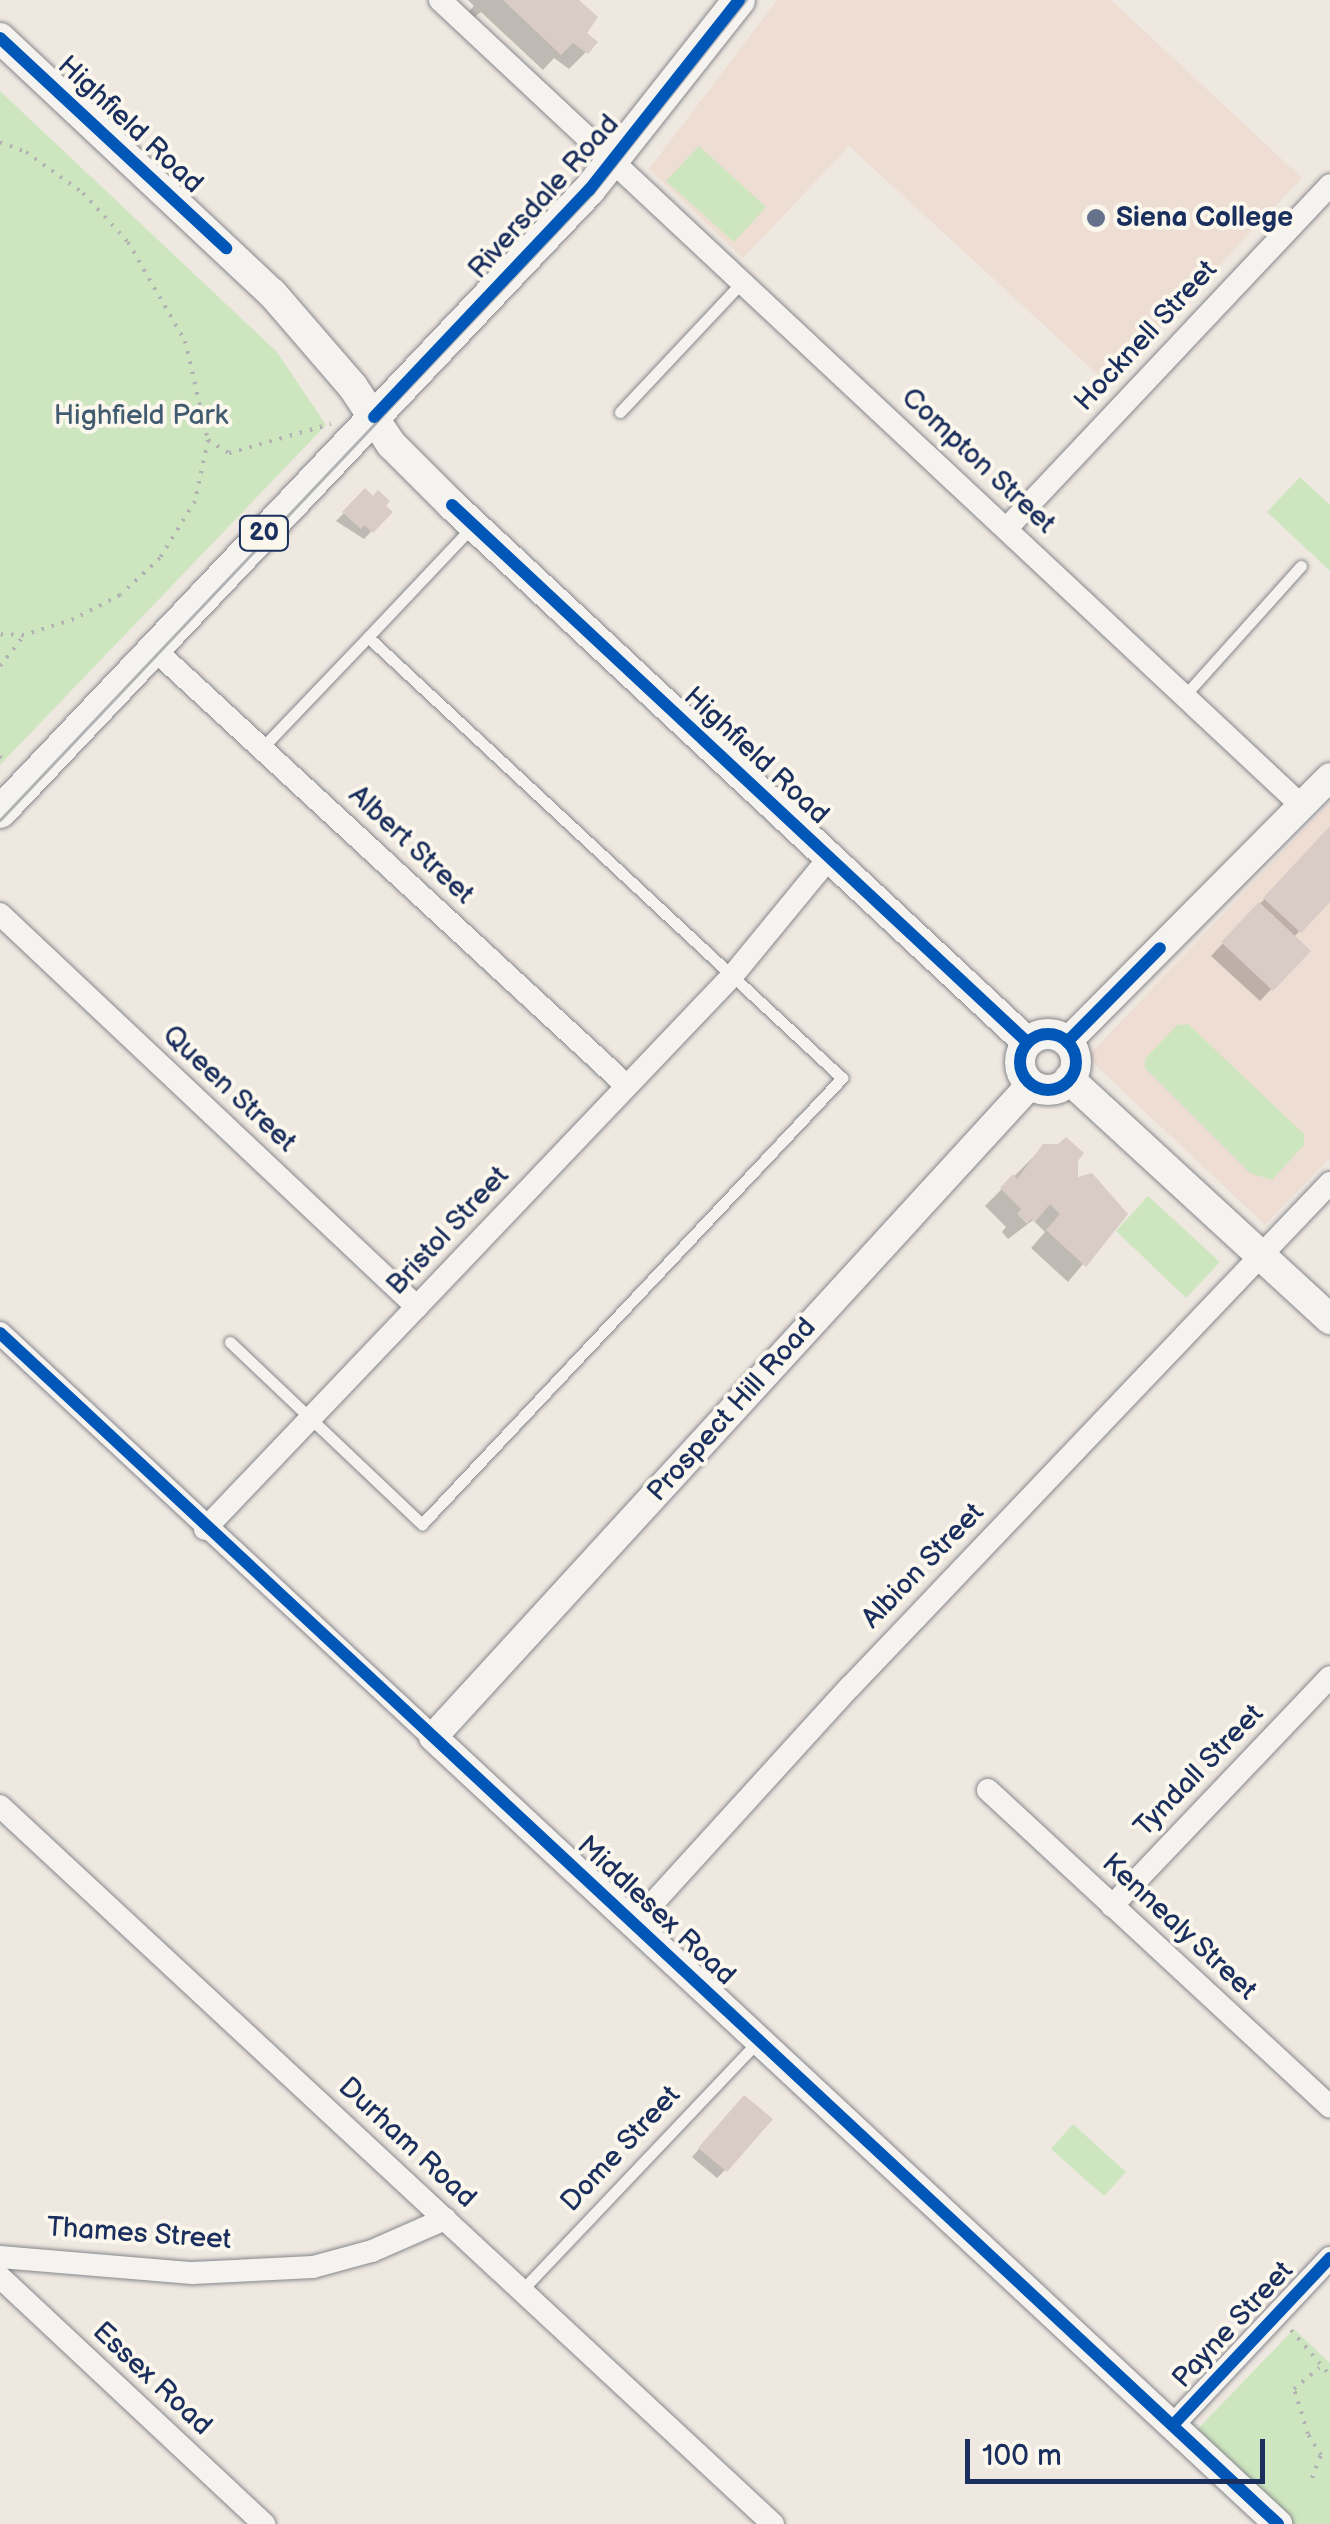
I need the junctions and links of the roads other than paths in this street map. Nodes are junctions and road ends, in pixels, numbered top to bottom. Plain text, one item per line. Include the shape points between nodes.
1 (440, 0) edge
2 (740, 0) edge
3 (0, 38) edge
4 (614, 162) junction
5 (1330, 185) edge
6 (742, 283) junction
7 (620, 412) dead end
8 (374, 417) junction
9 (473, 526) junction
10 (1006, 528) junction
11 (1301, 566) dead end
12 (368, 637) junction
13 (154, 649) junction
14 (1186, 694) junction
15 (262, 748) junction
16 (1330, 777) edge
17 (1302, 806) junction
18 (0, 812) edge
19 (829, 858) junction
20 (0, 914) edge
21 (734, 975) junction
22 (1027, 1042) junction
23 (1067, 1042) junction
24 (1069, 1079) junction
25 (1031, 1084) junction
26 (627, 1086) junction
27 (1330, 1183) edge
28 (1261, 1255) junction
29 (417, 1307) junction
30 (1330, 1319) edge
31 (0, 1333) edge
32 (230, 1342) dead end
33 (310, 1419) junction
34 (206, 1528) junction
35 (1330, 1677) edge
36 (433, 1737) junction
37 (988, 1790) dead end
38 (0, 1806) edge
39 (1112, 1906) junction
40 (634, 1924) junction
41 (756, 2042) junction
42 (1330, 2107) edge
43 (445, 2219) junction
44 (0, 2257) edge
45 (1330, 2258) edge
46 (0, 2277) edge
47 (522, 2290) junction
48 (1173, 2425) junction
49 (264, 2524) edge
50 (773, 2524) edge
51 (1278, 2524) edge

1 - 4 street, Compton Street
2 - 4 main road, Riversdale Road / 20
3 - 8 main road, Highfield Road via 272,294
4 - 6 street, Compton Street
4 - 8 main road, Riversdale Road / 20
5 - 10 street, Hocknell Street
6 - 7 lane
6 - 10 street, Compton Street
8 - 9 main road, Highfield Road via 390,444
8 - 13 main road, Riversdale Road / 20
9 - 12 lane
9 - 19 main road, Highfield Road
10 - 14 street, Compton Street
11 - 14 lane
12 - 15 lane
12 - 21 lane
13 - 15 street, Albert Street
13 - 18 main road, Riversdale Road / 20
14 - 17 street, Compton Street
15 - 26 street, Albert Street
16 - 17 street
17 - 23 street
19 - 21 street, Bristol Street
19 - 22 main road, Highfield Road
20 - 29 street, Queen Street
21 - 26 street, Bristol Street
21 - 33 lane via 842,1078 422,1524
22 - 23 main road via 1049,1034
22 - 25 main road via 1020,1062
23 - 24 main road via 1076,1059
24 - 25 main road via 1048,1090
24 - 28 main road
25 - 36 street, Prospect Hill Road
26 - 29 street, Bristol Street
27 - 28 street, Albion Street
28 - 30 main road
28 - 40 street, Albion Street
29 - 33 street, Bristol Street
31 - 34 street, Middlesex Road
32 - 33 lane
33 - 34 street, Bristol Street
34 - 36 street, Middlesex Road
35 - 39 street, Tyndall Street
36 - 40 street, Middlesex Road
37 - 39 street, Kennealy Street
38 - 43 street, Durham Road
39 - 42 street, Kennealy Street
40 - 41 street, Middlesex Road
41 - 47 lane, Dome Street
41 - 48 street, Middlesex Road
43 - 44 street, Thames Street via 372,2251 313,2266 192,2273
43 - 47 street, Durham Road
45 - 48 street, Payne Street
46 - 49 street, Essex Road
47 - 50 street, Durham Road
48 - 51 street, Middlesex Road

